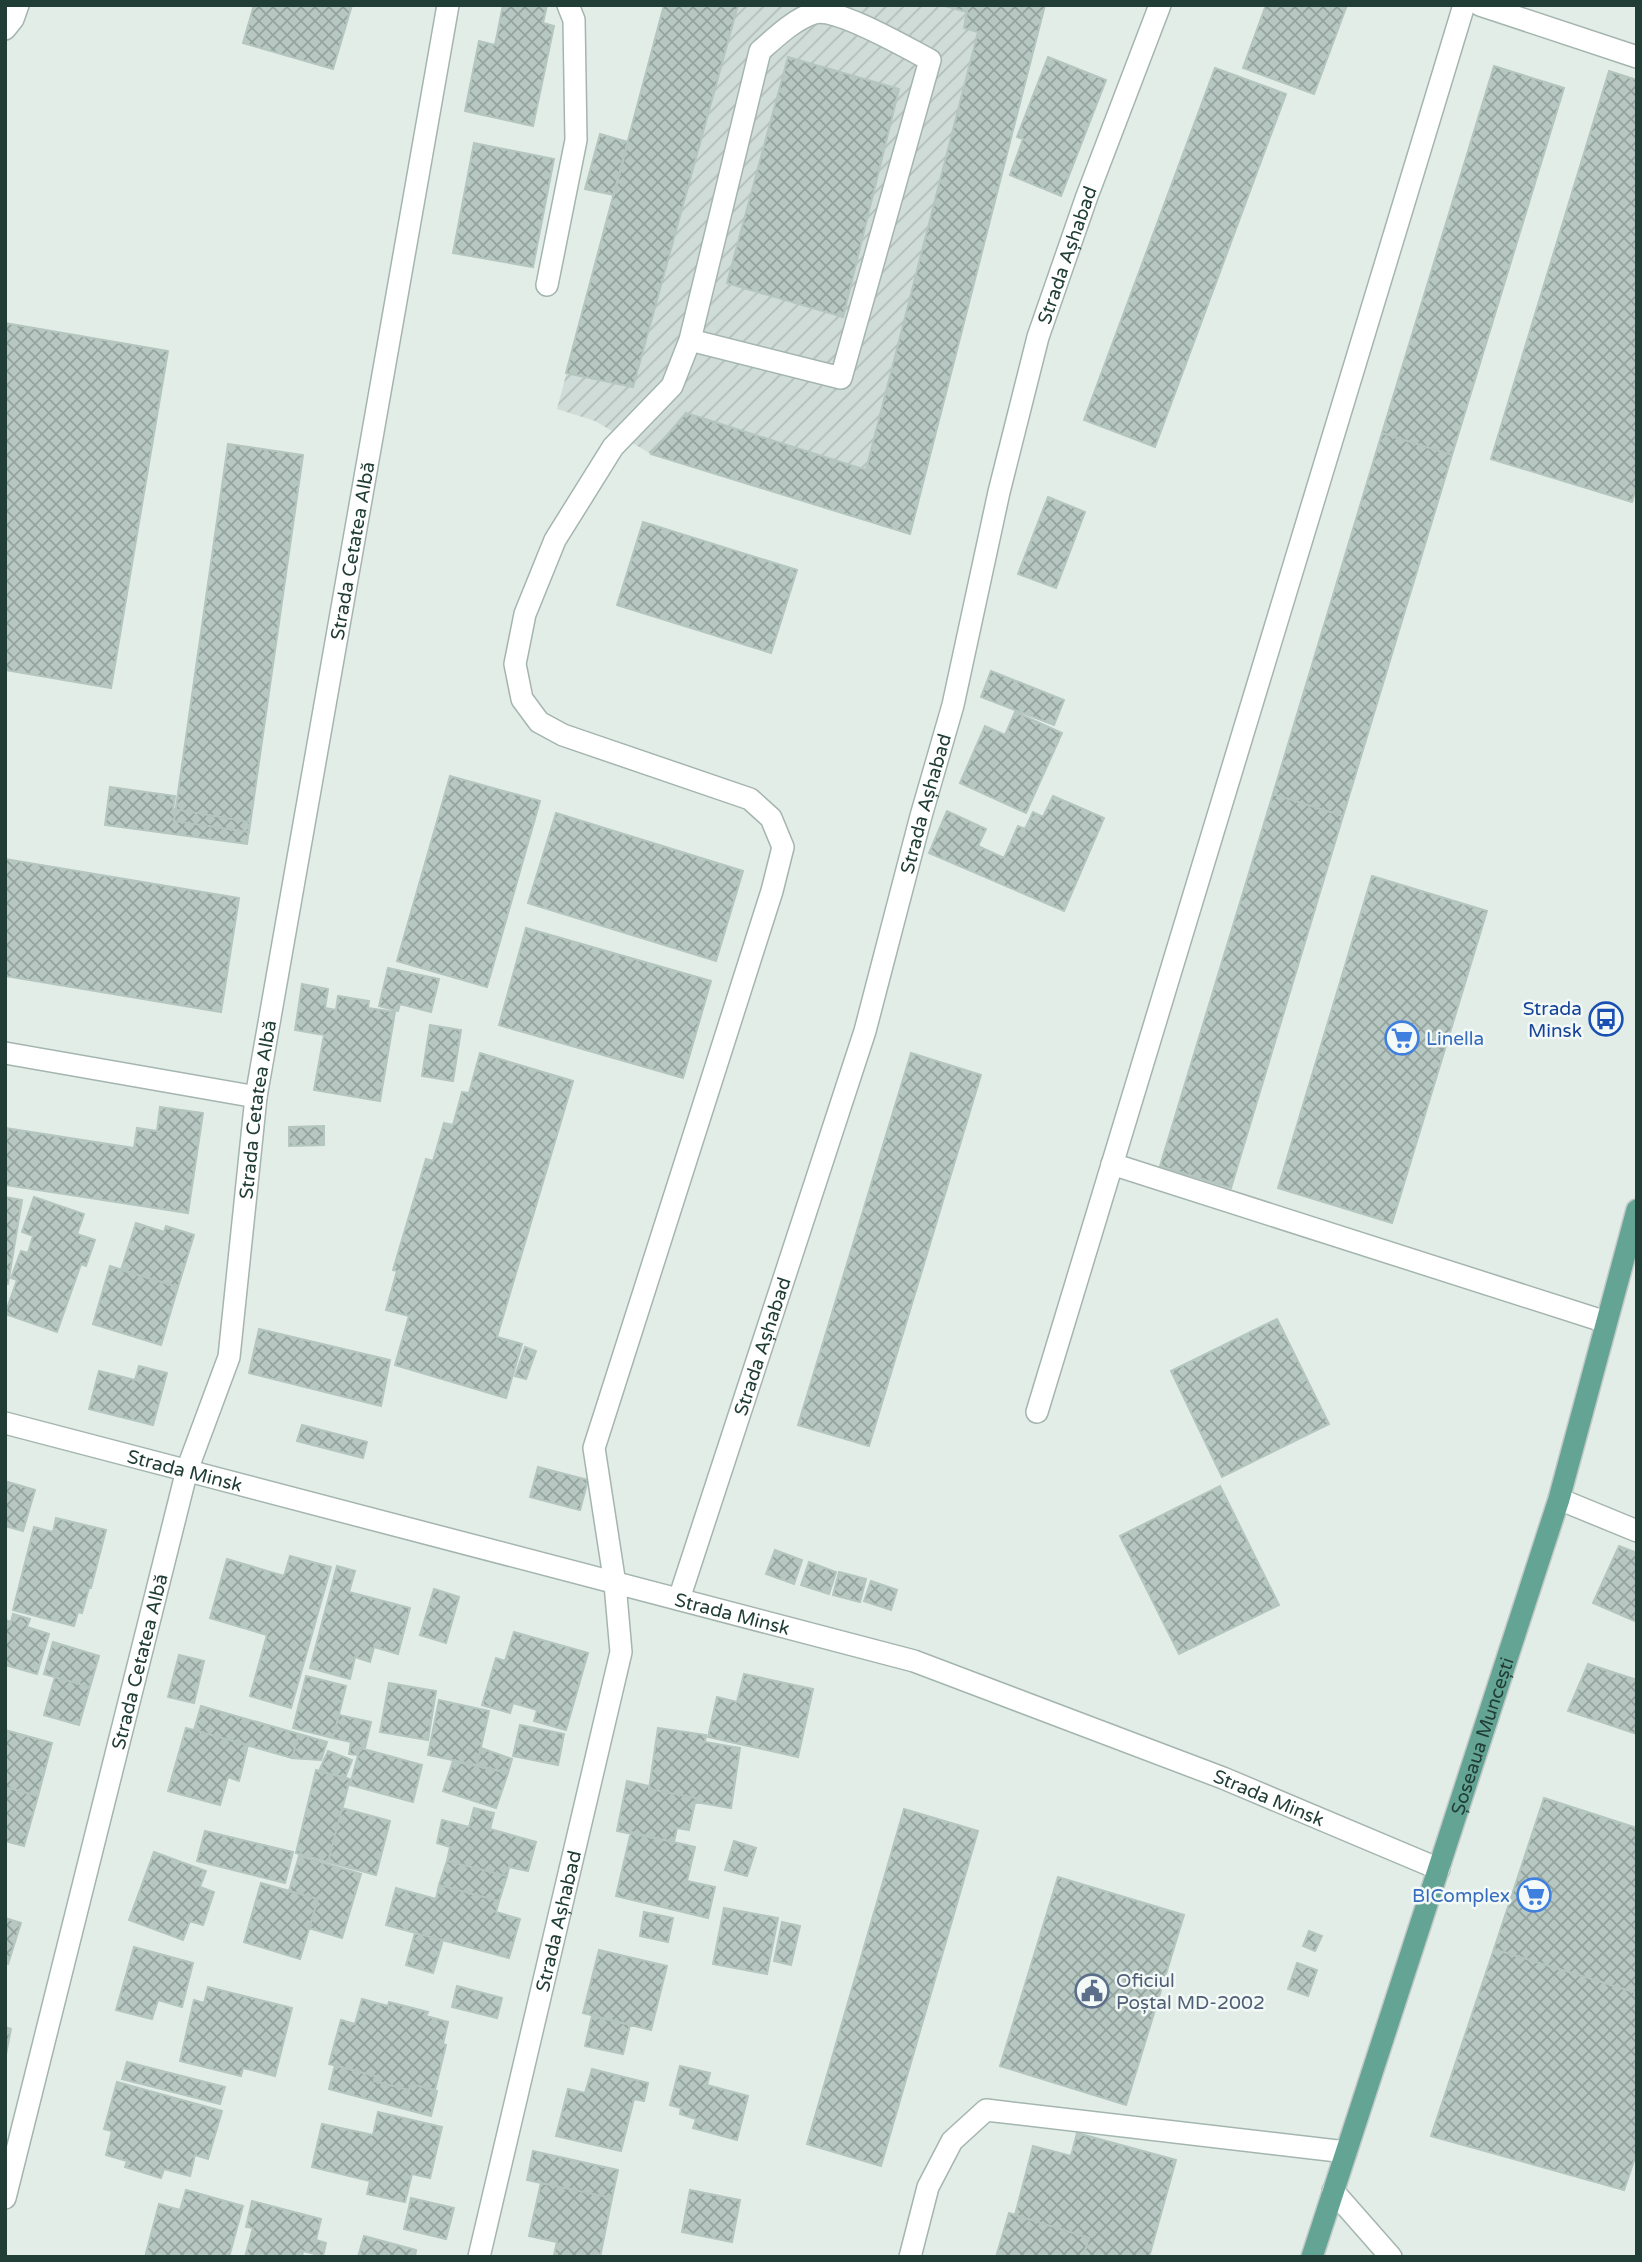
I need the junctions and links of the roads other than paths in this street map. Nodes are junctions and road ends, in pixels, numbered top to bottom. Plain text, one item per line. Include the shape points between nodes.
1 (18, 5) edge
2 (448, 5) edge
3 (568, 5) edge
4 (1160, 5) edge
5 (1464, 5) edge
6 (1480, 5) edge
7 (854, 12) edge
8 (5, 29) edge
9 (1637, 57) edge
10 (547, 285) dead end
11 (690, 340) junction
12 (5, 1053) edge
13 (256, 1097) junction
14 (1112, 1164) junction
15 (1637, 1210) edge
16 (1606, 1322) junction
17 (1037, 1412) dead end
18 (5, 1423) edge
19 (187, 1470) junction
20 (1559, 1499) junction
21 (1637, 1531) edge
22 (615, 1584) junction
23 (679, 1599) junction
24 (1439, 1869) junction
25 (1346, 2152) junction
26 (1333, 2191) junction
27 (5, 2198) edge
28 (479, 2257) edge
29 (910, 2257) edge
30 (1312, 2257) edge
31 (1391, 2257) edge

1 - 8 street
2 - 13 street, Strada Cetatea Albă
3 - 10 street via 574,20 576,140
4 - 23 street, Strada Așhabad via 1038,337 953,705 865,1031
5 - 14 street
6 - 9 street
7 - 11 street, Strada Așhabad via 816,12 786,27 760,51
7 - 11 street, Strada Așhabad via 930,60 841,378
11 - 22 street, Strada Așhabad via 672,386 613,447 555,540 525,614 515,664 522,699 538,722 750,799 771,818 783,847 594,1448
12 - 13 street
13 - 19 street, Strada Cetatea Albă via 229,1357
14 - 16 street
14 - 17 street
15 - 16 main road, Șoseaua Muncești
16 - 20 main road, Șoseaua Muncești
18 - 19 street, Strada Minsk
19 - 22 street, Strada Minsk
19 - 27 street, Strada Cetatea Albă
20 - 21 street
20 - 24 main road, Șoseaua Muncești
22 - 23 street, Strada Minsk
22 - 28 street, Strada Așhabad via 621,1652
23 - 24 street, Strada Minsk via 914,1661 1223,1778
24 - 25 main road, Șoseaua Muncești
25 - 26 main road, Șoseaua Muncești
25 - 29 street via 986,2110 952,2141 928,2187
26 - 30 main road, Șoseaua Muncești
26 - 31 street

